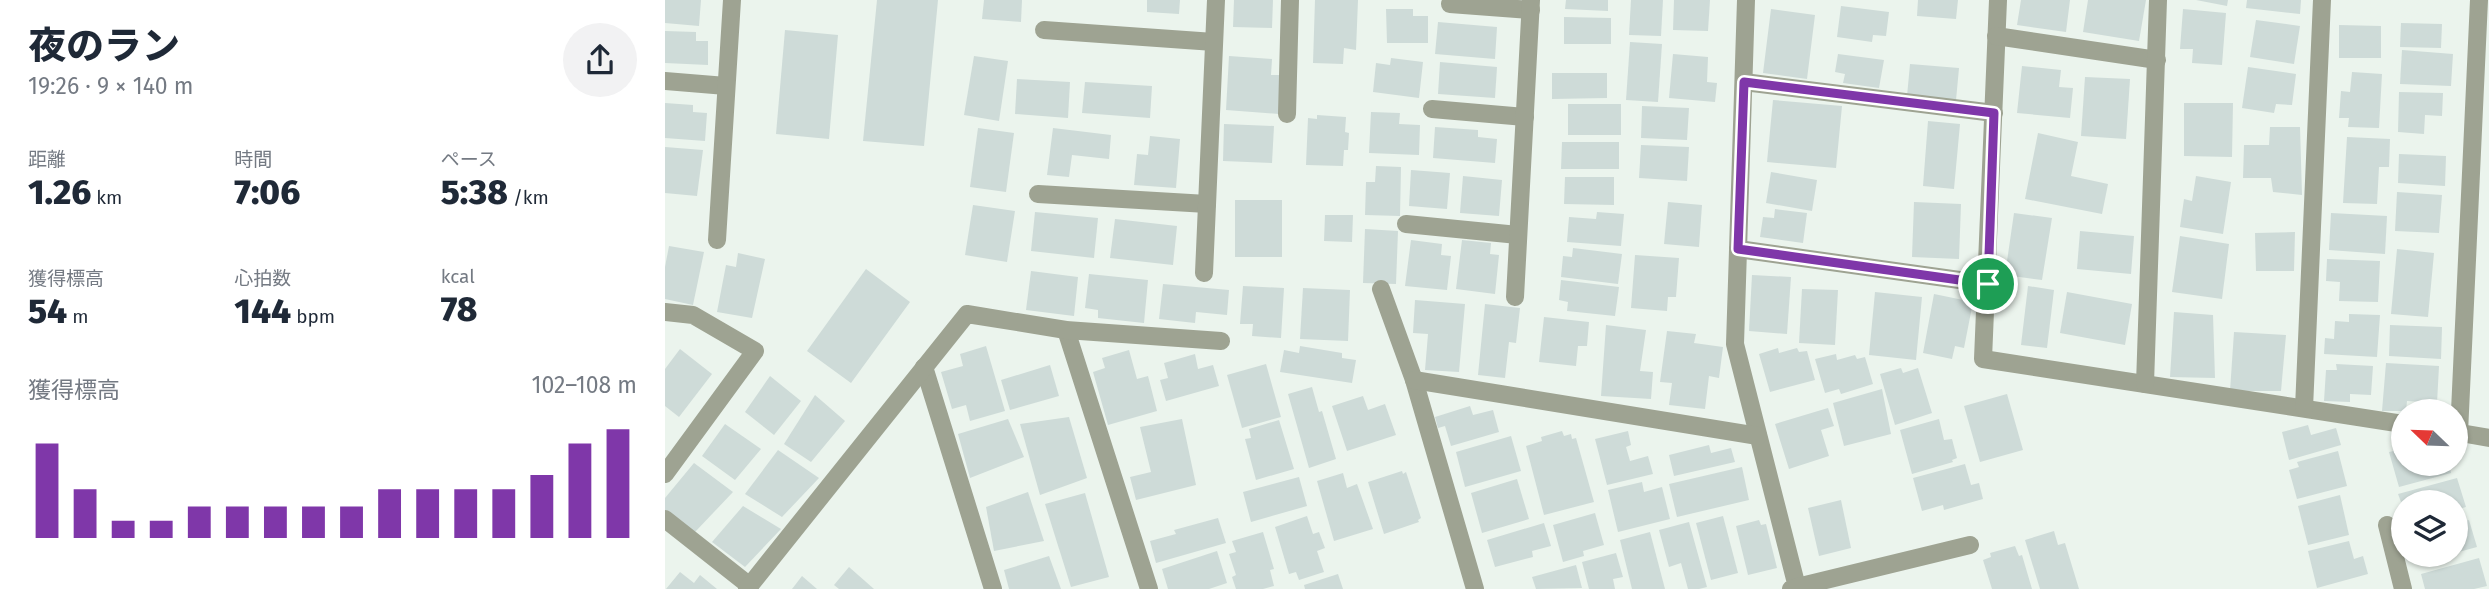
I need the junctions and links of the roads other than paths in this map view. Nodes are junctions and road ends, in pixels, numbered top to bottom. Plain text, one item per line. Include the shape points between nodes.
1 (732, 0) edge
2 (1216, 0) edge
3 (1290, 0) edge
4 (1746, 0) edge
5 (1998, 0) edge
6 (2158, 0) edge
7 (2322, 0) edge
8 (2469, 0) edge
9 (2479, 0) edge
10 (1450, 4) dead end
11 (1531, 5) edge
12 (1044, 30) dead end
13 (1996, 36) junction
14 (1214, 41) junction
15 (2157, 61) junction
16 (665, 81) edge
17 (1744, 82) junction
18 (726, 86) junction
19 (1432, 109) dead end
20 (1994, 113) junction
21 (1287, 114) dead end
22 (1525, 117) junction
23 (1038, 194) dead end
24 (1207, 204) junction
25 (1406, 224) dead end
26 (1518, 235) junction
27 (717, 240) dead end
28 (1738, 249) junction
29 (1204, 273) dead end
30 (1988, 284) junction
31 (1381, 289) dead end
32 (1515, 298) dead end
33 (665, 312) edge
34 (1066, 330) junction
35 (1221, 341) dead end
36 (924, 367) junction
37 (1414, 380) junction
38 (2145, 384) junction
39 (2459, 399) edge
40 (2304, 408) junction
41 (2391, 422) edge
42 (2468, 435) edge
43 (1758, 436) junction
44 (2489, 439) edge
45 (665, 474) edge
46 (665, 519) edge
47 (2387, 525) dead end
48 (1970, 545) dead end
49 (748, 587) edge
50 (1794, 588) edge
51 (993, 589) edge
52 (1149, 589) edge
53 (1475, 589) edge
54 (2403, 589) edge

1 - 18 street
2 - 14 street
3 - 21 street
4 - 17 street
5 - 13 street
6 - 15 street
7 - 40 street
8 - 9 street
9 - 39 street
10 - 11 street
11 - 22 street
12 - 14 street
13 - 15 street
13 - 20 street
14 - 24 street
15 - 38 street
16 - 18 street
17 - 20 street
17 - 28 street
18 - 27 street
19 - 22 street
20 - 30 street
22 - 26 street
23 - 24 street
24 - 29 street
25 - 26 street
26 - 32 street
28 - 30 street
28 - 43 street via 1735,344
30 - 38 street via 1983,359
31 - 37 street
33 - 45 street via 693,315 755,351
34 - 35 street
34 - 36 street via 967,314
34 - 52 street
36 - 49 street
36 - 51 street
37 - 43 street
37 - 53 street
38 - 40 street
40 - 41 street
42 - 44 street
43 - 50 street
46 - 49 street
47 - 54 street
48 - 50 street

